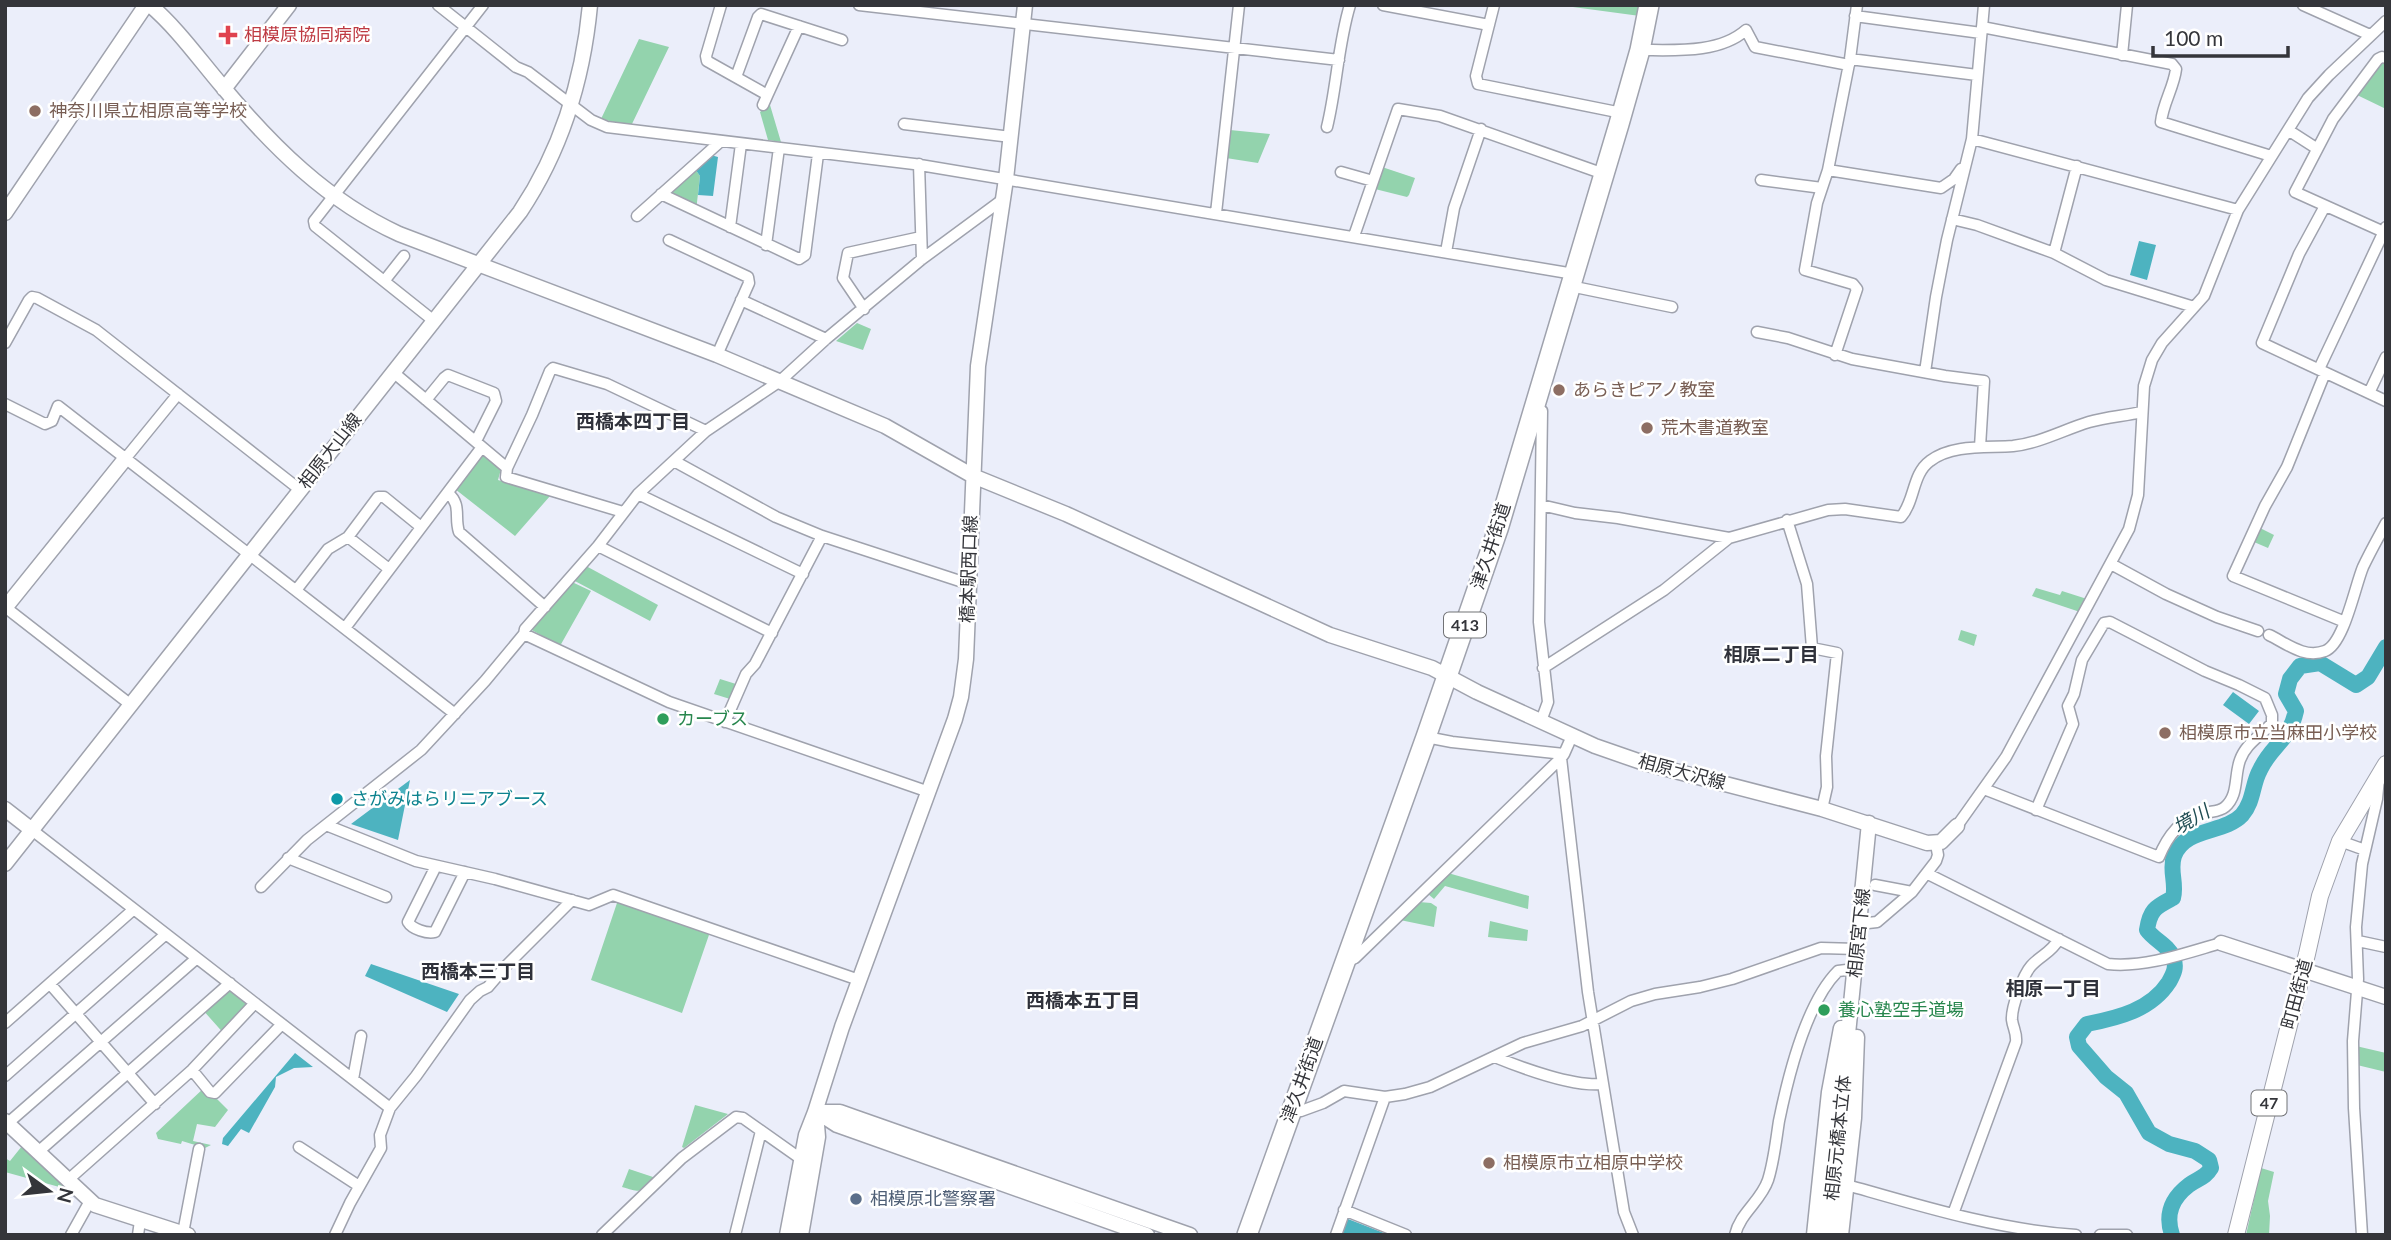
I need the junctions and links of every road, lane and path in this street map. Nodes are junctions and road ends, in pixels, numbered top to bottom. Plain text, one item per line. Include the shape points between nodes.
1 (148, 5) edge
2 (289, 5) edge
3 (438, 5) edge
4 (483, 5) edge
5 (590, 5) edge
6 (722, 5) edge
7 (859, 5) edge
8 (1025, 5) edge
9 (1239, 5) edge
10 (1350, 5) edge
11 (1383, 5) edge
12 (1494, 5) edge
13 (1649, 5) edge
14 (1984, 5) edge
15 (2127, 5) edge
16 (2303, 5) edge
17 (903, 8) edge
18 (1856, 11) edge
19 (2386, 21) edge
20 (1022, 24) junction
21 (799, 26) junction
22 (1489, 26) junction
23 (466, 27) junction
24 (1982, 30) junction
25 (2370, 35) junction
26 (842, 40) dead end
27 (1235, 48) junction
28 (1640, 50) junction
29 (2122, 55) junction
30 (2386, 58) edge
31 (1339, 60) junction
32 (1849, 62) junction
33 (1977, 75) junction
34 (736, 77) junction
35 (224, 89) junction
36 (571, 106) junction
37 (1622, 113) junction
38 (904, 124) dead end
39 (1327, 127) dead end
40 (1481, 129) junction
41 (2288, 130) junction
42 (1011, 137) junction
43 (1972, 139) junction
44 (721, 141) junction
45 (741, 144) junction
46 (779, 148) junction
47 (2316, 148) junction
48 (818, 154) junction
49 (2271, 156) junction
50 (1967, 157) junction
51 (919, 164) junction
52 (2077, 166) junction
53 (1828, 170) junction
54 (1341, 172) dead end
55 (1604, 174) junction
56 (1006, 178) junction
57 (1761, 180) dead end
58 (1373, 181) junction
59 (1822, 188) junction
60 (661, 194) junction
61 (333, 196) junction
62 (1002, 200) junction
63 (2325, 206) junction
64 (2238, 210) junction
65 (5, 213) edge
66 (1216, 213) junction
67 (636, 216) dead end
68 (1952, 219) junction
69 (730, 227) junction
70 (2385, 231) edge
71 (1354, 236) junction
72 (921, 237) junction
73 (669, 240) dead end
74 (766, 245) junction
75 (1446, 252) junction
76 (2054, 253) junction
77 (404, 256) dead end
78 (922, 259) junction
79 (478, 266) junction
80 (385, 280) junction
81 (1572, 280) junction
82 (741, 300) junction
83 (1672, 307) dead end
84 (2194, 307) junction
85 (864, 309) junction
86 (434, 320) junction
87 (1756, 332) dead end
88 (826, 339) junction
89 (5, 343) edge
90 (717, 355) junction
91 (1835, 355) junction
92 (2386, 357) edge
93 (2322, 371) junction
94 (393, 372) junction
95 (1924, 372) junction
96 (780, 382) junction
97 (2369, 393) junction
98 (178, 394) junction
99 (426, 400) junction
100 (2386, 401) edge
101 (5, 404) edge
102 (1534, 406) junction
103 (2142, 412) junction
104 (706, 431) junction
105 (479, 444) junction
106 (1980, 447) junction
107 (125, 459) junction
108 (674, 461) junction
109 (507, 468) junction
110 (973, 476) junction
111 (299, 489) junction
112 (448, 493) junction
113 (638, 494) junction
114 (1541, 505) junction
115 (623, 512) junction
116 (1787, 520) junction
117 (2386, 523) edge
118 (421, 527) junction
119 (822, 536) junction
120 (348, 537) junction
121 (1729, 538) junction
122 (598, 545) junction
123 (249, 553) junction
124 (2111, 564) junction
125 (389, 569) junction
126 (803, 574) junction
127 (969, 584) junction
128 (297, 589) junction
129 (5, 607) edge
130 (545, 607) junction
131 (2345, 622) junction
132 (345, 628) junction
133 (524, 634) junction
134 (772, 634) junction
135 (1543, 668) junction
136 (1447, 676) junction
137 (131, 705) junction
138 (455, 714) junction
139 (1541, 721) junction
140 (725, 722) junction
141 (1572, 736) junction
142 (1426, 737) junction
143 (1563, 756) junction
144 (2383, 769) edge
145 (1984, 789) junction
146 (929, 792) junction
147 (5, 809) edge
148 (1822, 809) junction
149 (2036, 810) junction
150 (1869, 823) junction
151 (326, 825) junction
152 (1957, 826) joint
153 (32, 830) junction
154 (2340, 841) junction
155 (1932, 843) junction
156 (2365, 849) junction
157 (288, 858) junction
158 (5, 864) edge
159 (436, 866) junction
160 (465, 873) junction
161 (1928, 874) junction
162 (1875, 885) dead end
163 (261, 887) dead end
164 (1912, 892) junction
165 (386, 897) dead end
166 (572, 900) junction
167 (134, 909) junction
168 (1860, 924) junction
169 (166, 934) junction
170 (2059, 939) junction
171 (2357, 941) junction
172 (2221, 943) joint
173 (2386, 947) edge
174 (1857, 949) junction
175 (197, 958) junction
176 (1344, 962) junction
177 (1855, 969) junction
178 (2303, 971) junction
179 (859, 980) junction
180 (230, 983) junction
181 (50, 984) junction
182 (1853, 987) junction
183 (2358, 989) junction
184 (2386, 997) edge
185 (255, 1003) junction
186 (1852, 1004) junction
187 (76, 1013) junction
188 (1593, 1021) junction
189 (5, 1023) edge
190 (282, 1024) junction
191 (361, 1036) dead end
192 (101, 1042) junction
193 (1848, 1042) joint
194 (1495, 1057) junction
195 (192, 1070) junction
196 (128, 1073) junction
197 (5, 1076) edge
198 (353, 1079) junction
199 (1603, 1084) junction
200 (1385, 1097) junction
201 (155, 1104) junction
202 (390, 1108) junction
203 (816, 1112) junction
204 (1290, 1112) junction
205 (6, 1122) edge
206 (761, 1131) junction
207 (299, 1147) dead end
208 (200, 1149) dead end
209 (38, 1152) junction
210 (801, 1159) junction
211 (68, 1180) junction
212 (1847, 1185) junction
213 (359, 1186) junction
214 (90, 1201) junction
215 (1344, 1210) junction
216 (1953, 1214) junction
217 (139, 1228) edge
218 (185, 1234) edge
219 (71, 1235) edge
220 (335, 1235) edge
221 (602, 1235) edge
222 (735, 1235) edge
223 (787, 1235) edge
224 (802, 1235) edge
225 (1147, 1235) edge
226 (1190, 1235) edge
227 (1247, 1235) edge
228 (1336, 1235) edge
229 (1406, 1235) edge
230 (1633, 1235) edge
231 (1735, 1235) edge
232 (1814, 1235) edge
233 (1828, 1235) edge
234 (1841, 1235) edge
235 (2076, 1235) edge
236 (2100, 1235) edge
237 (2127, 1235) edge
238 (2236, 1235) edge
239 (2362, 1235) edge

1 - 35 street, 相原大沢線
1 - 65 street
2 - 35 street
3 - 23 street
4 - 23 street
5 - 36 street, 相原大山線
6 - 34 street via 706,59
7 - 17 street
8 - 20 street, 橋本駅西口線
9 - 27 street
10 - 31 street
11 - 22 street
12 - 22 street
13 - 28 highway, 津久井街道 / 413
14 - 24 street
15 - 29 street
16 - 25 street
17 - 20 street
18 - 24 street
18 - 32 street
19 - 25 street
20 - 27 street
20 - 42 street, 橋本駅西口線
21 - 26 street
21 - 34 street via 759,15
21 - 34 street via 765,101
22 - 37 street via 1476,76 1480,85
23 - 36 street
23 - 61 street
24 - 29 street
24 - 33 street
25 - 41 street via 2317,87
27 - 31 street
27 - 66 street
28 - 32 street via 1693,50 1746,30 1755,47
28 - 37 highway, 津久井街道 / 413
29 - 49 street via 2175,67 2163,124
30 - 47 street via 2378,59
31 - 39 street
32 - 33 street
32 - 53 street
33 - 43 street
35 - 61 street, 相原大沢線 via 276,147
36 - 44 street via 607,127
36 - 79 street, 相原大山線 via 538,182
37 - 55 highway, 津久井街道 / 413
38 - 42 street
40 - 55 street
40 - 58 street via 1398,109
40 - 75 street via 1454,208
41 - 47 street
41 - 49 street
42 - 56 street, 橋本駅西口線
43 - 50 street
43 - 52 street
44 - 45 street
44 - 60 street
45 - 46 street
45 - 69 street
46 - 48 street
46 - 74 street
47 - 63 street via 2295,192
48 - 51 street
48 - 74 street via 805,255 794,258
49 - 64 street
50 - 53 street via 1957,176 1941,188
50 - 68 street
51 - 56 street
51 - 72 street
52 - 64 street
52 - 76 street
53 - 59 street
54 - 58 street
55 - 81 highway, 津久井街道 / 413
56 - 62 street, 橋本駅西口線
56 - 66 street
57 - 59 street
58 - 71 street
59 - 91 street via 1805,270 1857,289
60 - 67 street
60 - 69 street
61 - 79 street, 相原大沢線 via 386,228
61 - 80 street via 314,224
62 - 78 street
62 - 110 street, 橋本駅西口線 via 978,366
63 - 70 street
63 - 93 street via 2299,254 2262,343
64 - 84 street via 2209,286
66 - 71 street
68 - 76 street
68 - 95 street
69 - 74 street
70 - 93 street
71 - 75 street
72 - 78 street
72 - 85 street via 848,253 843,278
73 - 82 street via 748,277
75 - 81 street
76 - 84 street via 2106,280
77 - 80 street
78 - 85 street
79 - 86 street, 相原大山線
79 - 90 street, 相原大沢線
80 - 86 street
81 - 83 street
81 - 102 highway, 津久井街道 / 413
82 - 88 street
82 - 90 street
84 - 103 street via 2152,360
85 - 88 street
86 - 94 street, 相原大山線
87 - 91 street
88 - 96 street
89 - 98 street via 34,296 96,330
90 - 96 street, 相原大沢線
91 - 95 street
92 - 97 street
93 - 97 street
93 - 131 street via 2287,467 2233,576
94 - 99 street
94 - 111 street, 相原大山線
95 - 106 street via 1984,381
96 - 104 street
96 - 110 street, 相原大沢線 via 895,431
97 - 100 street
98 - 107 street
98 - 111 street
99 - 105 street
99 - 105 street via 448,375 494,393 496,401
101 - 107 street via 45,424 52,421 58,406
102 - 114 street via 1542,411
102 - 136 highway, 津久井街道 / 413
103 - 106 street via 2089,422 2044,440
103 - 124 street via 2136,506
104 - 108 street
104 - 109 street via 607,384 553,368
105 - 109 street
105 - 112 street
106 - 116 street via 1945,453 1924,465 1901,517 1845,509
107 - 123 street
107 - 129 street
108 - 113 street
108 - 119 street via 776,517
109 - 115 street via 508,479
110 - 127 street, 橋本駅西口線
110 - 136 street, 相原大沢線 via 1330,635
111 - 123 street, 相原大山線
112 - 118 street
112 - 130 street via 458,510 459,532
113 - 115 street
113 - 126 street
114 - 121 street
114 - 135 street
115 - 122 street
116 - 121 street
116 - 148 street via 1807,584 1812,648 1837,653
117 - 131 street via 2362,569
118 - 120 street via 381,497
118 - 125 street
119 - 126 street
119 - 127 street
120 - 125 street
120 - 128 street via 328,549
121 - 135 street via 1664,590
122 - 130 street
122 - 134 street
123 - 128 street
123 - 137 street, 相原大山線
124 - 131 street via 2166,594 2297,651 2324,651
124 - 145 street
125 - 132 street
126 - 134 street
127 - 146 street, 橋本駅西口線 via 961,697
128 - 132 street
129 - 137 street
130 - 133 street
132 - 138 street
133 - 138 street
133 - 140 street via 669,702
134 - 140 street via 746,673
135 - 139 street via 1548,702
136 - 139 street, 相原大沢線
136 - 142 highway, 津久井街道 / 413
137 - 153 street, 相原大山線
138 - 151 street via 421,750
139 - 141 street, 相原大沢線
140 - 146 street
141 - 143 street
141 - 148 street, 相原大沢線 via 1644,763
142 - 143 street
142 - 176 highway, 津久井街道 / 413
143 - 176 street via 1355,958
143 - 188 street
144 - 154 main road, 町田街道 / 47
144 - 156 street
145 - 149 street
145 - 152 street
146 - 179 street, 橋本駅西口線
147 - 153 street
148 - 150 street, 相原大沢線
149 - 149 street via 2073,724 2068,706 2082,660 2104,623 2265,698 2272,715 2270,726 2243,754 2235,793 2228,804 2186,820 2159,857
150 - 155 street, 相原大沢線
150 - 168 street, 相原宮下線
151 - 157 street
151 - 159 street
152 - 155 street via 1947,838
153 - 158 street, 相原大山線
153 - 167 street
154 - 156 street
154 - 178 main road, 町田街道 / 47 via 2320,896
155 - 161 street via 1938,857
156 - 171 street
157 - 163 street
157 - 165 street
159 - 160 street
159 - 160 street via 408,922 429,933 435,932
160 - 166 street
161 - 164 street
161 - 170 street
162 - 164 street
164 - 168 street via 1877,922
166 - 179 street via 589,905 613,895
166 - 202 street via 470,1000
167 - 169 street
167 - 181 street
168 - 174 street, 相原宮下線
169 - 175 street
169 - 187 street
170 - 172 street via 2108,964 2124,965
170 - 216 street via 2024,977 2012,1019 2016,1042
171 - 173 street
171 - 183 street
172 - 178 street
174 - 177 street, 相原宮下線
174 - 188 street via 1821,948 1722,981 1630,1001
175 - 180 street
175 - 192 street
176 - 204 highway, 津久井街道 / 413
177 - 182 street, 相原宮下線
177 - 231 street via 1835,974 1812,1009 1784,1101 1768,1178
178 - 183 street
178 - 238 main road, 町田街道 / 47
179 - 203 street, 橋本駅西口線
180 - 185 street
180 - 196 street
181 - 187 street
181 - 189 street
182 - 186 street, 相原宮下線
182 - 212 street via 1857,1052
183 - 184 street
183 - 239 street via 2354,1108
185 - 190 street
185 - 195 street
186 - 193 street, 相原宮下線
186 - 232 street via 1843,1021 1829,1092
187 - 192 street
187 - 197 street
188 - 194 street
188 - 199 street
190 - 195 street via 218,1092 210,1091
190 - 198 street
191 - 198 street
192 - 196 street
192 - 205 street
193 - 233 street, 相原元橋本立体
194 - 199 street via 1576,1081
194 - 200 street via 1430,1087
195 - 201 street
196 - 201 street
196 - 209 street
198 - 202 street
199 - 230 street via 1624,1212
200 - 204 street via 1344,1091 1323,1103
200 - 215 street
201 - 211 street
202 - 213 street via 380,1135 381,1148
203 - 210 street, 橋本駅西口線
203 - 224 street, 橋本駅西口線 via 818,1137
203 - 225 street via 837,1125
203 - 226 street via 854,1116
204 - 227 highway, 津久井街道 / 413
205 - 209 street
206 - 210 street
206 - 221 street via 736,1117 682,1158
206 - 222 street
207 - 213 street
208 - 218 street
209 - 211 street
210 - 223 street, 橋本駅西口線
211 - 214 street
212 - 216 street
212 - 234 street
213 - 220 street
214 - 217 street
214 - 219 street
215 - 228 street
215 - 229 street
216 - 235 street
217 - 218 street
236 - 237 street

